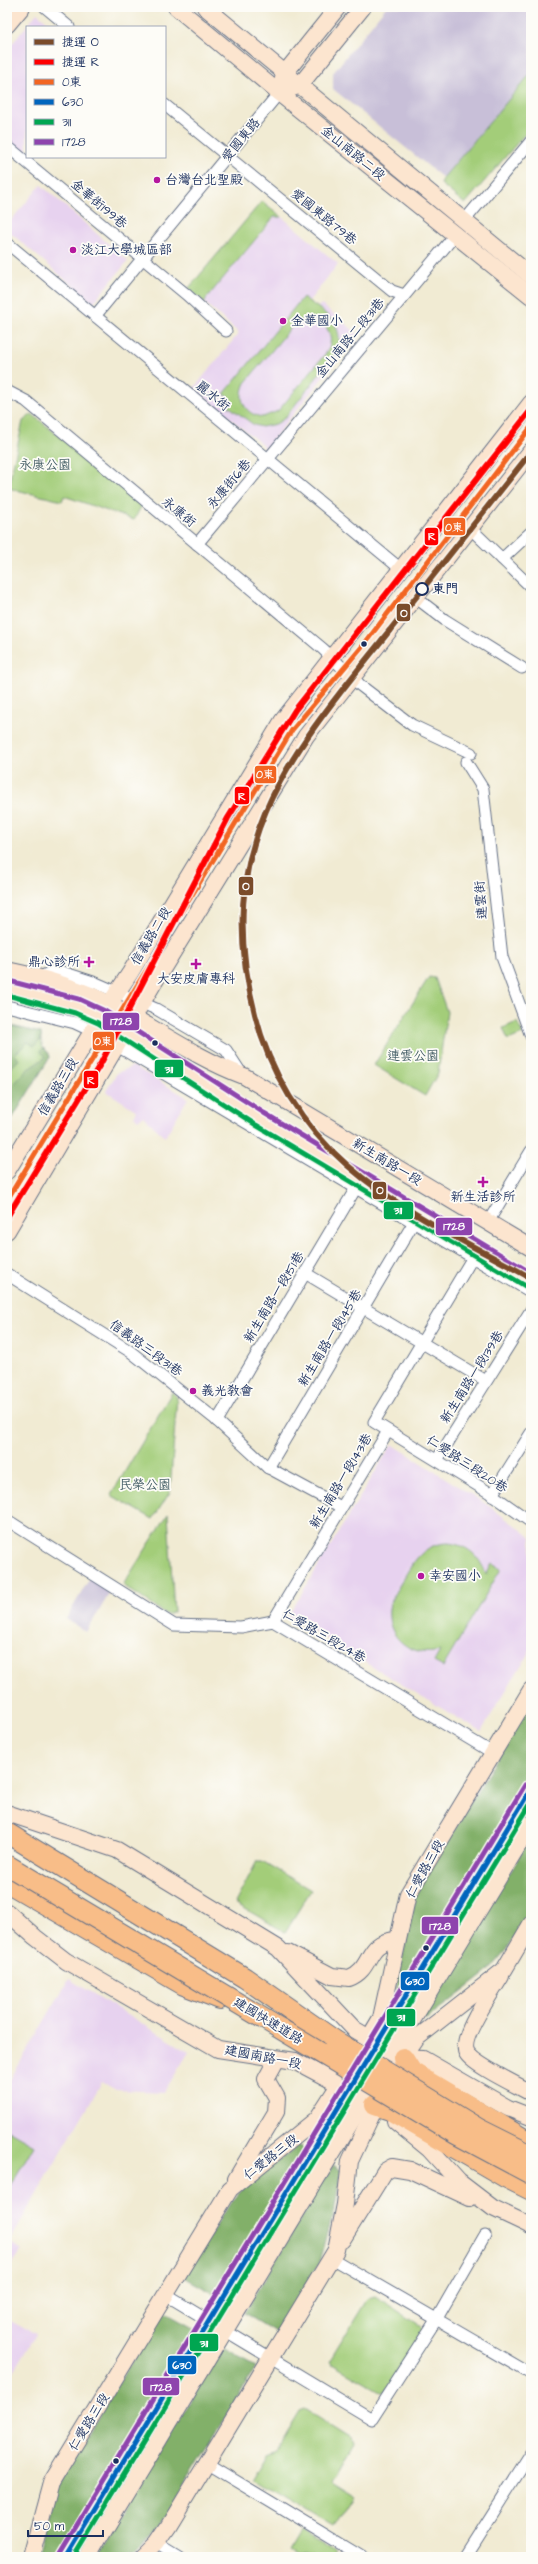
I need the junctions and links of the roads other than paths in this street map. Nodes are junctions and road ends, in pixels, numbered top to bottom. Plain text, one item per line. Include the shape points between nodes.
1 (22, 7) edge
2 (45, 7) edge
3 (176, 7) edge
4 (205, 7) edge
5 (338, 7) edge
6 (364, 7) edge
7 (7, 25) edge
8 (69, 26) edge
9 (285, 73) junction
10 (300, 85) junction
11 (279, 93) junction
12 (166, 106) edge
13 (531, 141) edge
14 (7, 146) edge
15 (228, 156) junction
16 (465, 220) junction
17 (455, 235) junction
18 (7, 243) edge
19 (143, 259) junction
20 (531, 276) edge
21 (404, 295) junction
22 (531, 296) edge
23 (95, 316) junction
24 (226, 331) dead end
25 (7, 391) edge
26 (531, 404) edge
27 (531, 451) edge
28 (268, 460) junction
29 (470, 528) junction
30 (531, 532) edge
31 (197, 544) junction
32 (502, 559) junction
33 (402, 570) junction
34 (531, 587) edge
35 (415, 597) junction
36 (332, 658) junction
37 (522, 668) dead end
38 (352, 677) junction
39 (7, 970) edge
40 (7, 988) edge
41 (113, 997) junction
42 (143, 1002) junction
43 (7, 1006) edge
44 (100, 1017) junction
45 (134, 1017) junction
46 (92, 1031) junction
47 (531, 1036) edge
48 (120, 1040) junction
49 (244, 1076) junction
50 (531, 1151) edge
51 (7, 1171) edge
52 (356, 1188) junction
53 (414, 1222) junction
54 (488, 1222) junction
55 (7, 1231) edge
56 (531, 1248) edge
57 (473, 1257) junction
58 (305, 1273) junction
59 (7, 1274) edge
60 (531, 1281) edge
61 (531, 1292) edge
62 (364, 1308) junction
63 (531, 1310) edge
64 (422, 1343) junction
65 (486, 1381) junction
66 (217, 1421) junction
67 (388, 1431) junction
68 (531, 1433) edge
69 (437, 1460) junction
70 (268, 1468) junction
71 (492, 1495) junction
72 (341, 1507) junction
73 (7, 1520) edge
74 (531, 1522) edge
75 (273, 1621) junction
76 (531, 1690) edge
77 (493, 1753) junction
78 (531, 1789) edge
79 (7, 1813) edge
80 (531, 1824) edge
81 (7, 1833) edge
82 (7, 1847) edge
83 (7, 1865) edge
84 (7, 1882) edge
85 (7, 1912) edge
86 (531, 1924) edge
87 (397, 1940) junction
88 (278, 1948) junction
89 (504, 1970) junction
90 (251, 2011) junction
91 (334, 2040) junction
92 (374, 2040) junction
93 (399, 2055) junction
94 (277, 2058) junction
95 (345, 2087) junction
96 (531, 2094) edge
97 (370, 2102) junction
98 (531, 2117) edge
99 (531, 2142) edge
100 (531, 2155) edge
101 (531, 2174) edge
102 (230, 2189) junction
103 (531, 2190) edge
104 (493, 2208) junction
105 (531, 2226) edge
106 (485, 2235) dead end
107 (333, 2254) junction
108 (166, 2295) junction
109 (209, 2320) junction
110 (436, 2320) junction
111 (224, 2330) junction
112 (269, 2358) junction
113 (531, 2374) edge
114 (531, 2453) edge
115 (206, 2463) junction
116 (157, 2543) junction
117 (31, 2557) edge
118 (66, 2557) edge
119 (88, 2557) edge
120 (143, 2557) edge
121 (180, 2557) edge
122 (362, 2557) edge
123 (465, 2557) edge

1 - 7 main road
2 - 8 street
3 - 11 main road, 金山南路二段
4 - 9 main road, 金山南路二段
5 - 9 main road, 愛國東路
6 - 10 main road
9 - 10 main road, 金山南路二段
9 - 11 main road, 愛國東路
10 - 11 main road
10 - 16 main road, 金山南路二段
11 - 15 street, 愛國東路
11 - 17 main road, 金山南路二段
12 - 15 street, 愛國東路79巷
13 - 16 street
14 - 19 street, 金華街199巷
15 - 19 street, 愛國東路
15 - 21 street, 愛國東路79巷 via 392,291
16 - 20 main road, 金山南路二段
17 - 21 street, 金山南路二段31巷
17 - 22 main road, 金山南路二段
18 - 23 street, 麗水街
19 - 23 street, 愛國東路
19 - 24 street, 金華街199巷
21 - 28 street, 金山南路二段31巷
23 - 28 street, 麗水街
25 - 31 street, 永康街 via 26,401
26 - 33 main road, 信義路二段
27 - 29 main road, 信義路二段
28 - 31 street, 永康街6巷
28 - 33 street, 麗水街
29 - 32 street
29 - 35 main road, 信義路二段
30 - 32 street
31 - 36 street, 永康街
32 - 34 street
33 - 36 main road, 信義路二段
35 - 37 street via 445,620
35 - 38 main road, 信義路二段
36 - 38 street, 連雲街
36 - 41 main road, 信義路二段 via 283,720
38 - 42 main road, 信義路二段 via 306,736
38 - 47 street, 連雲街 via 412,725 468,758 483,789 501,949 513,990
39 - 41 main road, 新生南路一段
40 - 44 main road via 76,1006
41 - 42 street, 新生南路一段
41 - 44 main road, 信義路三段
41 - 45 main road, 新生南路一段
42 - 45 main road, 信義路二段
42 - 49 street, 新生南路一段 via 226,1050
43 - 46 street via 75,1023
44 - 46 main road, 信義路三段
44 - 48 main road
45 - 48 main road
45 - 49 main road, 新生南路一段 via 215,1065
46 - 48 street
46 - 51 main road, 信義路三段
48 - 52 street
48 - 55 main road
48 - 60 main road via 206,1083 260,1119
49 - 54 main road, 新生南路一段
50 - 54 street
52 - 53 street
52 - 58 street, 新生南路一段151巷
53 - 57 street
53 - 62 street, 新生南路一段145巷
54 - 56 main road, 新生南路一段
57 - 61 street
57 - 64 street, 新生南路一段143巷
58 - 62 street
58 - 66 street, 新生南路一段151巷
59 - 66 street, 信義路三段31巷 via 131,1352
62 - 64 street
62 - 70 street, 新生南路一段145巷
63 - 65 street, 新生南路一段139巷
64 - 65 street
64 - 67 street, 新生南路一段143巷 via 374,1422
65 - 69 street, 新生南路一段139巷
66 - 70 street, 信義路三段31巷
67 - 69 street, 仁愛路三段20巷
67 - 72 street, 新生南路一段143巷
68 - 71 street
69 - 71 street, 仁愛路三段20巷
70 - 72 street, 信義路三段31巷
71 - 74 street, 仁愛路三段20巷
72 - 75 street, 新生南路一段143巷
73 - 75 street, 仁愛路三段24巷 via 174,1625 241,1627
75 - 77 street, 仁愛路三段24巷
76 - 77 main road, 仁愛路三段
77 - 87 main road, 仁愛路三段 via 408,1894
78 - 92 main road, 仁愛路三段
79 - 88 main road via 117,1850
80 - 93 main road
81 - 91 highway via 245,1978
82 - 91 highway, 建國快速道路 via 239,1987
83 - 90 highway, 建國快速道路, bridge
84 - 90 highway, bridge via 184,1985
85 - 94 main road, 建國南路一段 via 66,1961 218,2048
86 - 89 main road
87 - 88 main road via 385,1940 379,1944 359,1972 349,1978 332,1976
87 - 92 main road, 仁愛路三段
88 - 92 main road via 354,2029
89 - 93 main road
89 - 96 main road via 470,2028 466,2052 475,2061
90 - 101 highway, 建國快速道路, bridge via 456,2134
91 - 100 highway, 建國快速道路, bridge via 479,2129
92 - 93 main road
92 - 95 main road, 仁愛路三段
93 - 97 main road
93 - 98 main road via 423,2059 508,2108
93 - 99 highway via 412,2072
94 - 95 main road, 建國南路一段 via 305,2064
94 - 102 main road via 266,2079 277,2098 276,2112
95 - 97 main road, 建國南路一段
95 - 102 main road, 仁愛路三段 via 317,2119
95 - 109 main road, 仁愛路三段
97 - 103 highway via 390,2110
97 - 104 main road, 建國南路一段 via 429,2149 459,2182
97 - 107 main road via 350,2161 345,2204
97 - 111 main road
102 - 108 main road, 仁愛路三段
104 - 105 main road, 建國南路一段
104 - 107 main road via 410,2170 392,2167 385,2171
106 - 110 street
107 - 110 street
107 - 112 main road
108 - 109 street
108 - 117 main road, 仁愛路三段 via 51,2483
109 - 111 street
109 - 118 main road, 仁愛路三段
110 - 112 street via 372,2419
110 - 113 street
111 - 112 street
111 - 119 main road
112 - 115 main road
114 - 123 street
115 - 116 main road
115 - 122 street
116 - 120 main road
116 - 121 street

